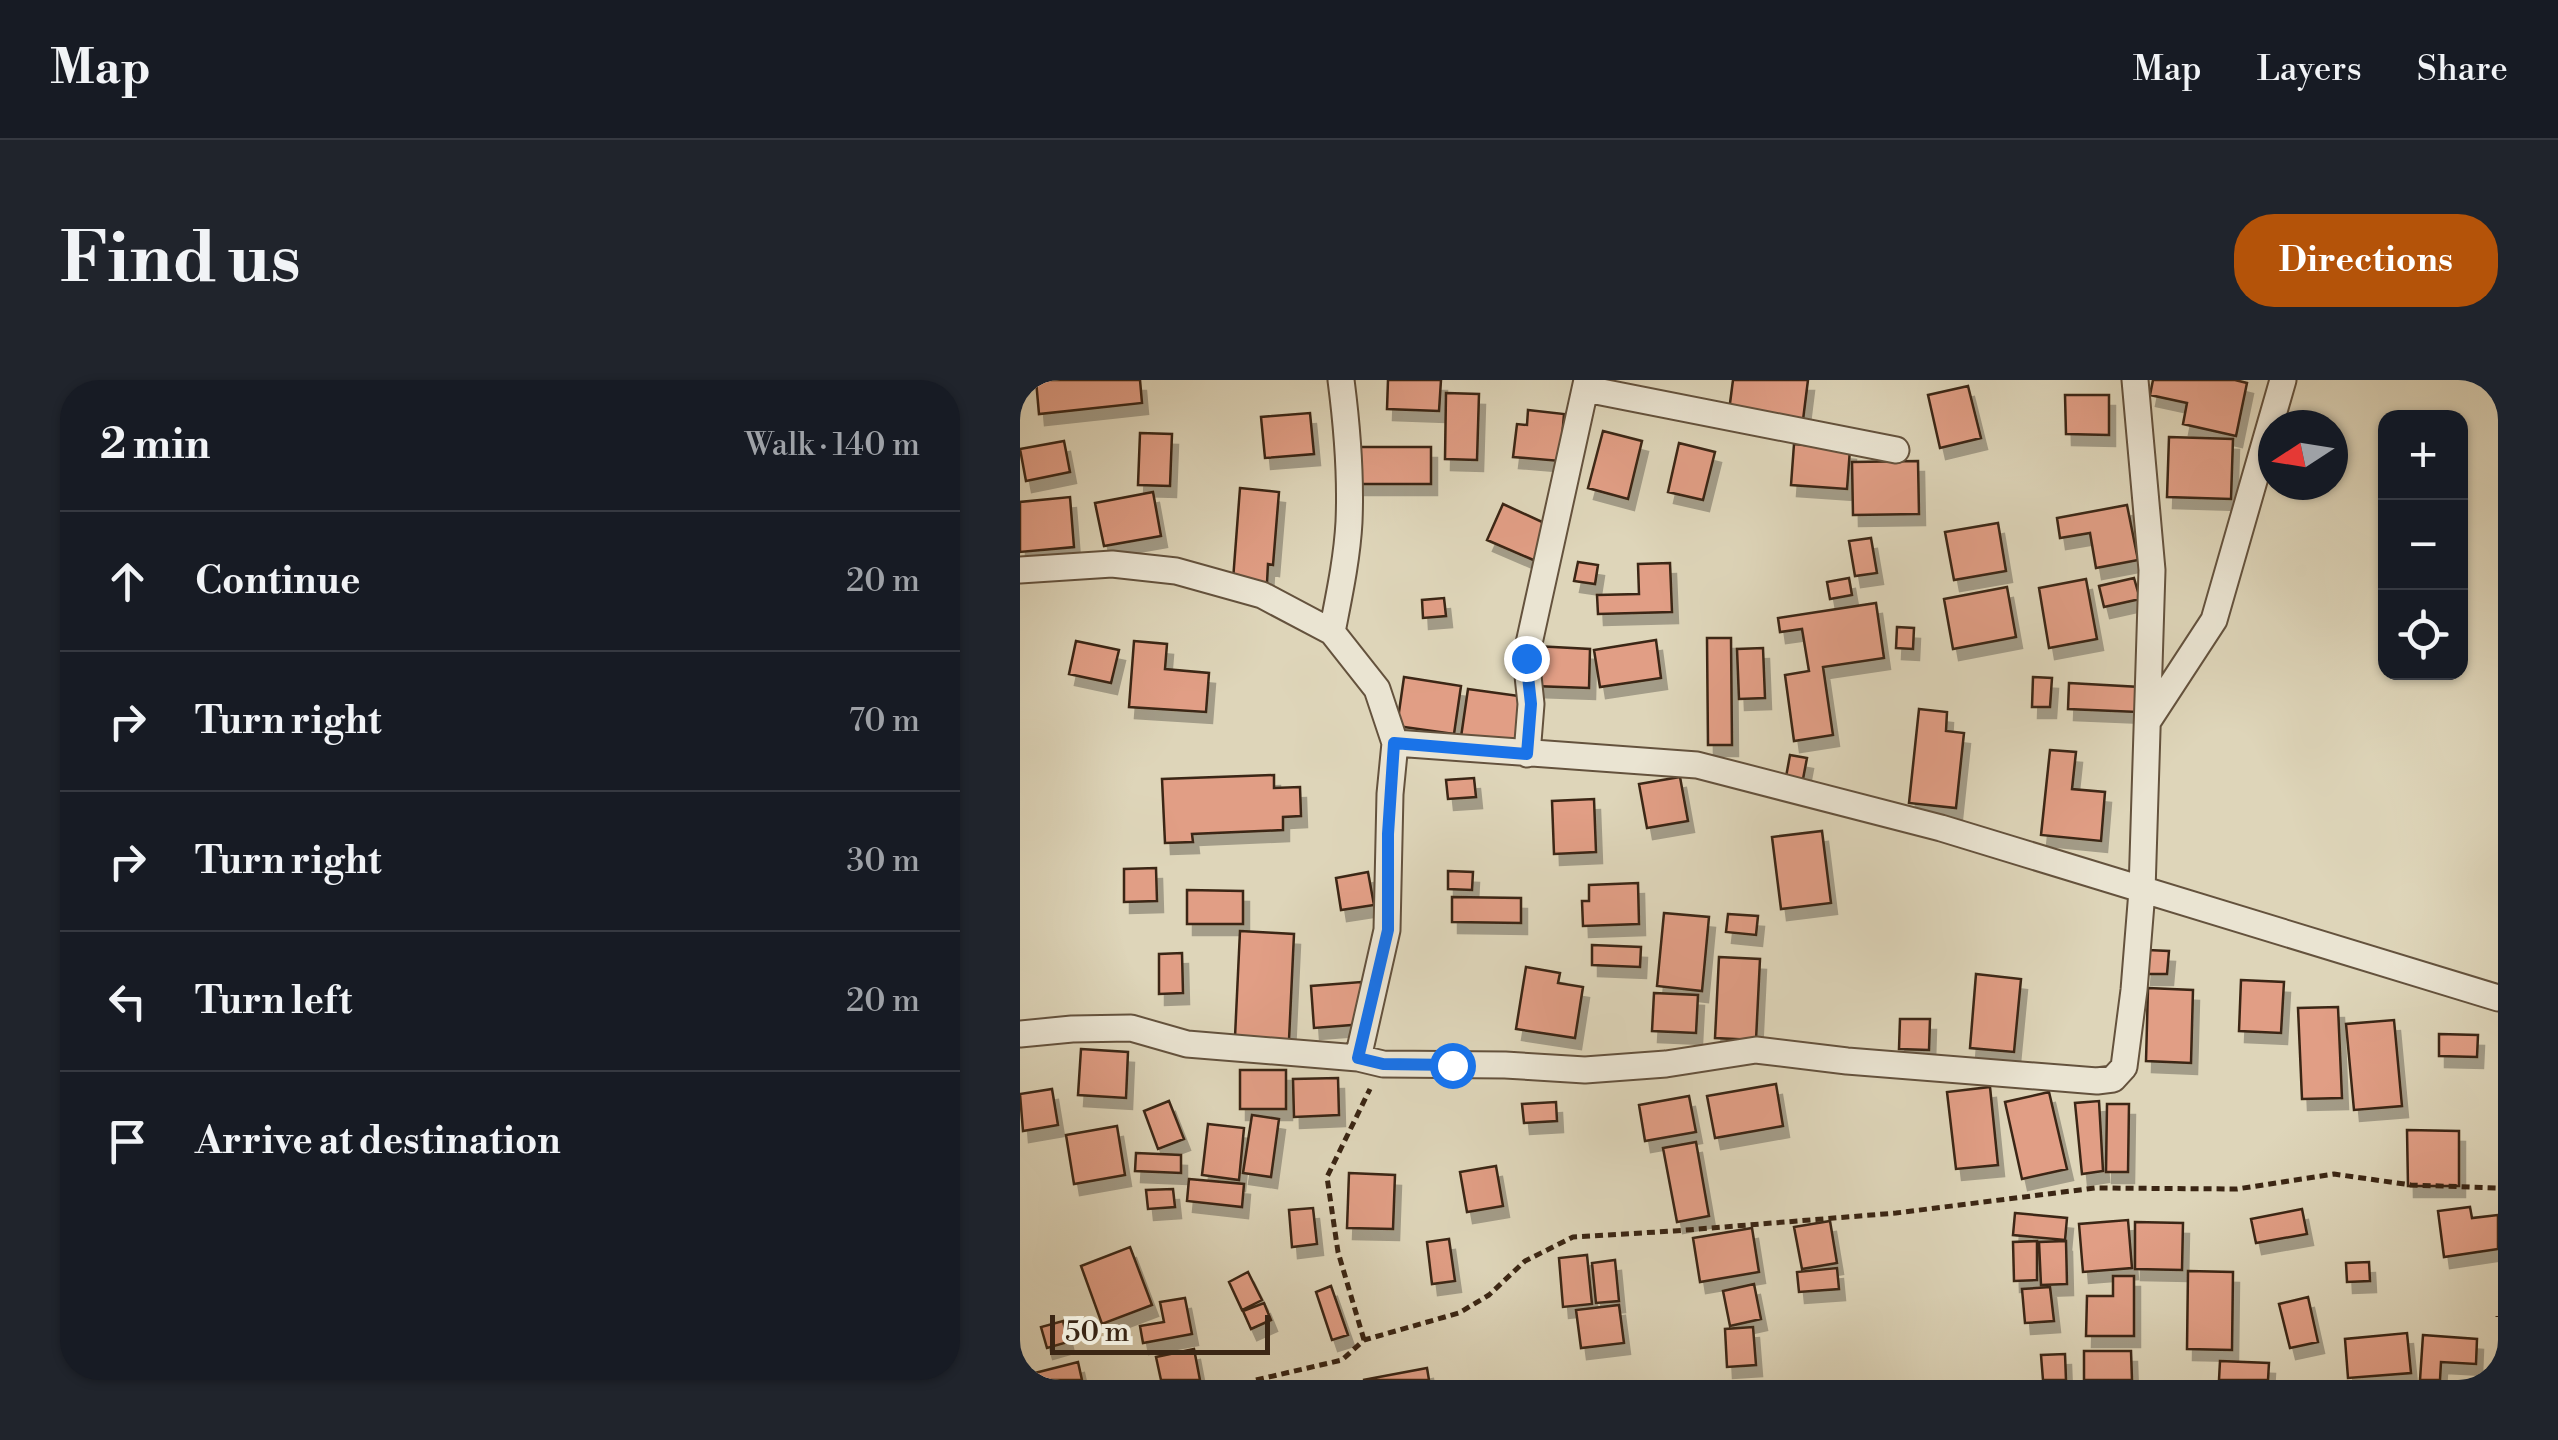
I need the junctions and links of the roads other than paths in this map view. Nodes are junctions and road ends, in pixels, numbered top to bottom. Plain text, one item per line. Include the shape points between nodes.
1 (1340, 380) edge
2 (2135, 380) edge
3 (2282, 380) edge
4 (1587, 384) edge
5 (1896, 450) dead end
6 (1020, 570) edge
7 (1332, 632) junction
8 (2147, 723) junction
9 (1394, 743) junction
10 (1527, 754) junction
11 (2142, 890) junction
12 (2498, 998) edge
13 (1020, 1034) edge
14 (1371, 1061) junction

1 - 7 street via 1349,522
2 - 8 street via 2152,570
3 - 8 street via 2214,620
4 - 5 street
4 - 10 street via 1526,658
6 - 7 street via 1112,564 1176,571 1262,595
7 - 9 street via 1377,689
8 - 11 street
9 - 10 street
9 - 14 street via 1388,930
10 - 11 street via 1697,765 1941,828
11 - 12 street
11 - 14 street via 2124,1067 2113,1079 1756,1050 1585,1070
13 - 14 street via 1131,1028 1187,1044

